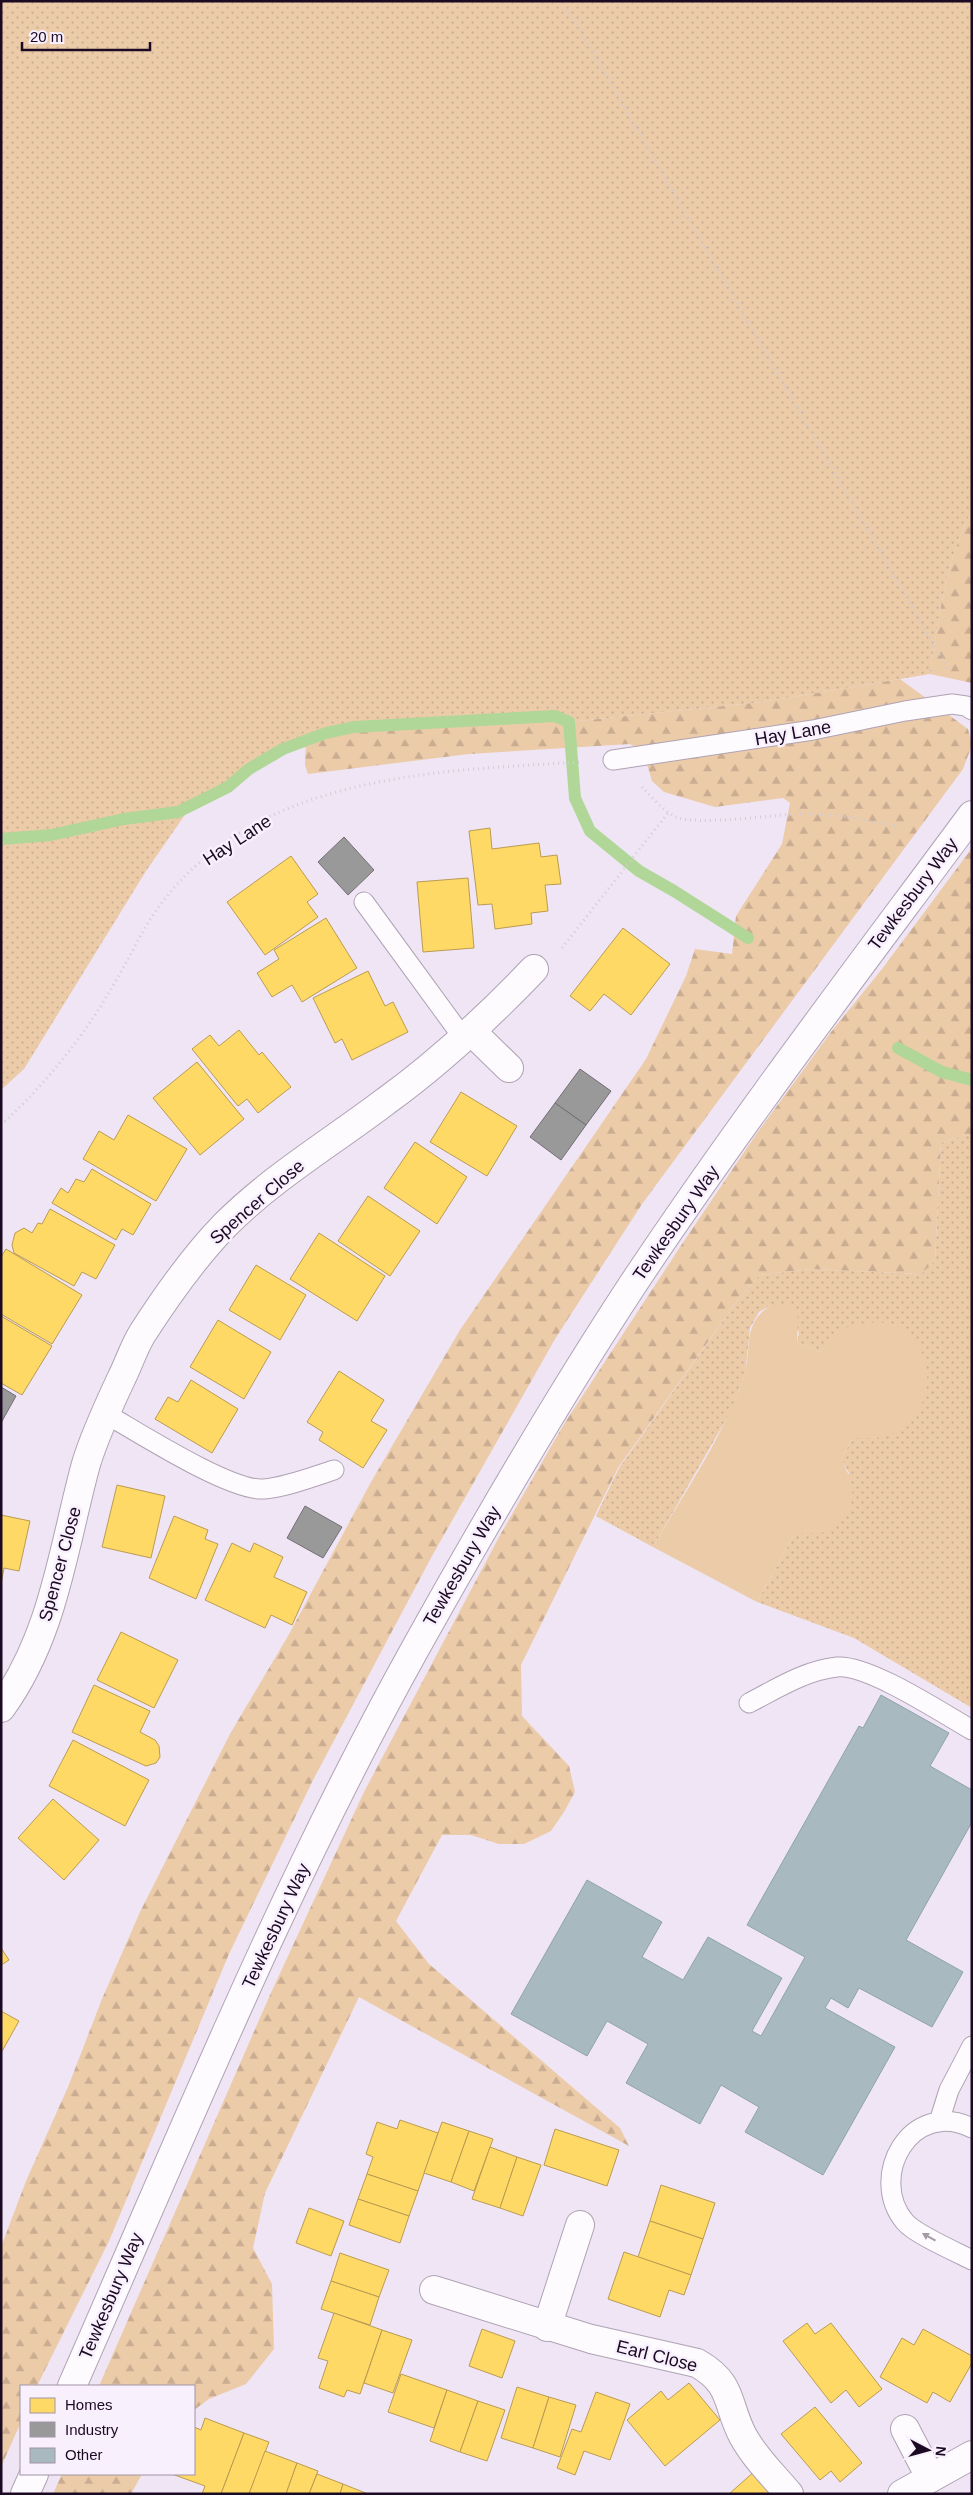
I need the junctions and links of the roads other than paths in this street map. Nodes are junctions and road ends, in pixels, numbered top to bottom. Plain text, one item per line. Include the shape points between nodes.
1 (969, 708) edge
2 (613, 760) road end
3 (972, 815) edge
4 (364, 902) dead end
5 (534, 969) road end
6 (468, 1036) junction
7 (509, 1068) dead end
8 (106, 1414) junction
9 (334, 1470) dead end
10 (749, 1703) dead end
11 (2, 1704) edge
12 (972, 1730) edge
13 (972, 2046) edge
14 (939, 2122) junction
15 (972, 2128) edge
16 (580, 2225) dead end
17 (972, 2260) edge
18 (434, 2290) dead end
19 (548, 2327) junction
20 (72, 2385) edge
21 (905, 2429) dead end
22 (972, 2455) edge
23 (34, 2475) edge
24 (930, 2477) junction
25 (25, 2494) edge
26 (789, 2494) edge
27 (902, 2494) edge

1 - 2 lane, Hay Lane via 952,704 813,730
3 - 20 street, Tewkesbury Way via 809,1034 686,1207 581,1367 458,1572 372,1728 292,1892 199,2092
4 - 6 lane
5 - 6 street, Spencer Close
6 - 7 street
6 - 8 street, Spencer Close via 386,1102 324,1144 226,1224 180,1276 141,1337
8 - 9 lane via 238,1485 262,1490
8 - 11 street, Spencer Close via 87,1462 47,1620
10 - 12 lane via 811,1674 839,1666 858,1669 876,1677
13 - 14 lane via 949,2090
14 - 15 lane via 948,2120
17 -> 14 lane via 905,2222 892,2190 891,2168 897,2155 913,2132
16 - 19 street
18 - 19 street, Earl Close
19 - 26 street, Earl Close via 688,2361 712,2371 721,2380 743,2436 760,2462
21 - 24 street
22 - 24 street
23 - 25 street
24 - 27 street

